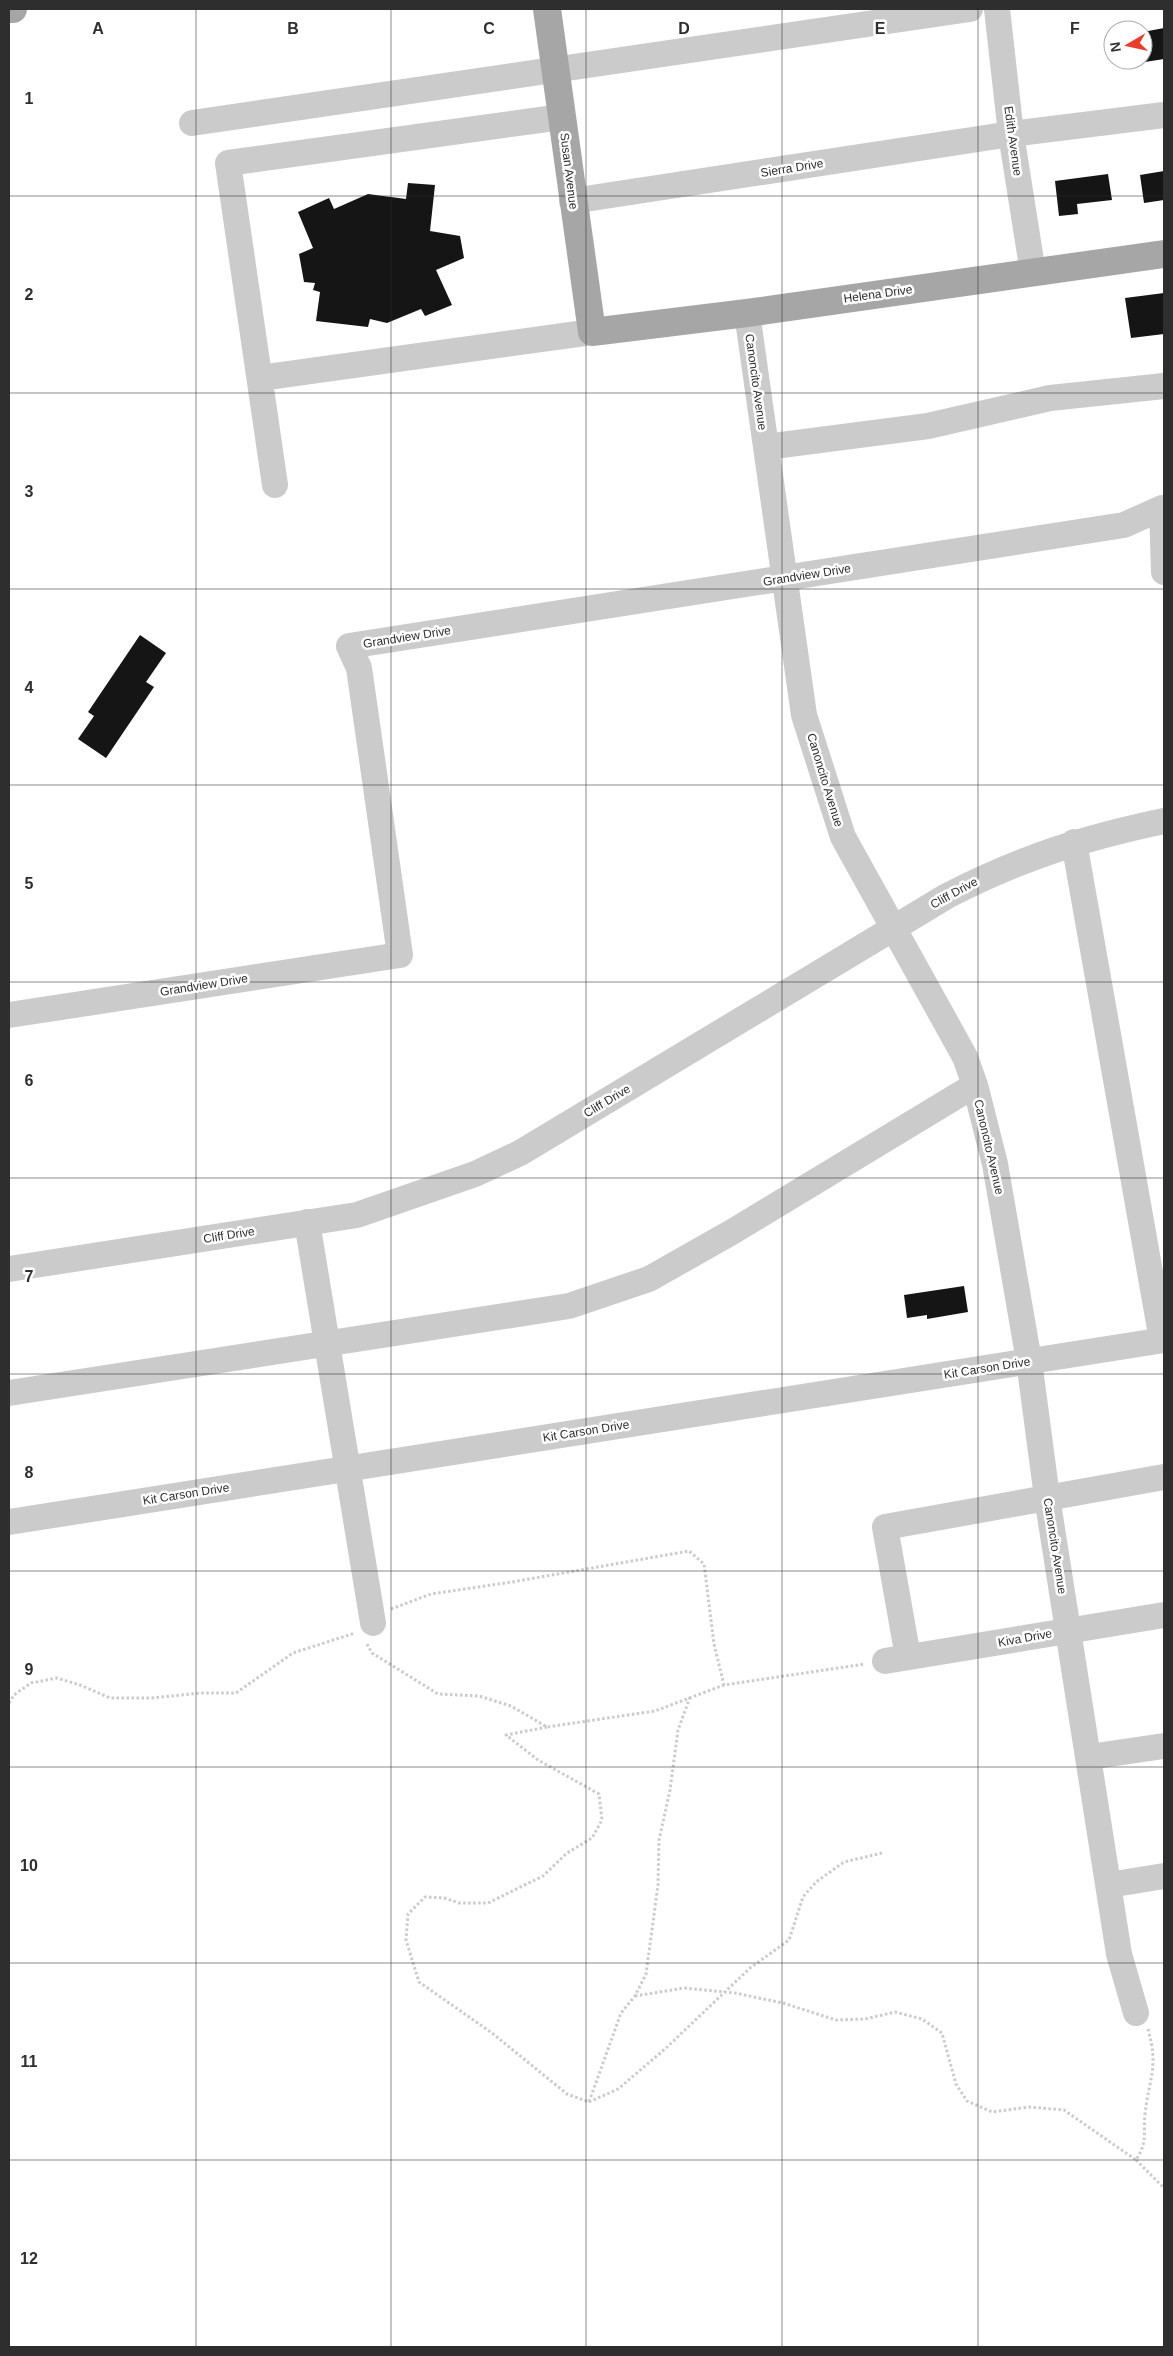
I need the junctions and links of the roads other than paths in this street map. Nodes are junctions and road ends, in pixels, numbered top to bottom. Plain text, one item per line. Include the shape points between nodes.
1 (9, 9) edge
2 (13, 9) edge
3 (546, 9) edge
4 (970, 9) edge
5 (997, 9) edge
6 (556, 69) junction
7 (1164, 114) edge
8 (562, 117) junction
9 (192, 123) dead end
10 (1011, 134) junction
11 (572, 201) junction
12 (1164, 254) edge
13 (1033, 273) junction
14 (747, 313) junction
15 (592, 332) junction
16 (260, 378) junction
17 (1164, 386) edge
18 (766, 447) junction
19 (275, 485) dead end
20 (1164, 572) edge
21 (784, 579) junction
22 (1164, 821) edge
23 (1074, 842) junction
24 (896, 929) junction
25 (9, 1015) edge
26 (975, 1085) junction
27 (307, 1222) junction
28 (9, 1269) edge
29 (1163, 1340) edge
30 (327, 1342) junction
31 (1029, 1361) junction
32 (9, 1393) edge
33 (348, 1468) junction
34 (1164, 1477) edge
35 (1047, 1497) junction
36 (9, 1522) edge
37 (1164, 1615) edge
38 (367, 1627) road end
39 (1068, 1630) junction
40 (1164, 1746) edge
41 (1089, 1757) junction
42 (1164, 1876) edge
43 (1109, 1885) junction
44 (1136, 2013) road end

1 - 2 main road
3 - 6 main road, Susan Avenue
4 - 6 street
5 - 10 street, Edith Avenue
6 - 8 main road, Susan Avenue
6 - 9 street
7 - 10 street, Sierra Drive
8 - 11 main road, Susan Avenue
8 - 16 street via 228,163
10 - 11 street, Sierra Drive
10 - 13 street, Edith Avenue
11 - 15 main road, Susan Avenue
12 - 13 main road, Helena Drive
13 - 14 main road, Helena Drive
14 - 15 main road, Helena Drive
14 - 18 street, Canoncito Avenue
15 - 16 street
16 - 19 street
17 - 18 street via 1050,398 928,426
18 - 21 street, Canoncito Avenue
20 - 21 street, Grandview Drive via 1162,508 1124,525
21 - 24 street, Canoncito Avenue via 804,715 843,837
21 - 25 street, Grandview Drive via 349,646 359,668 400,955
22 - 23 street, Cliff Drive
23 - 24 street, Cliff Drive via 988,875 947,896
23 - 29 street
24 - 26 street, Canoncito Avenue via 965,1057
24 - 27 street, Cliff Drive via 520,1153 475,1174 357,1215
26 - 30 street via 649,1279 569,1306
26 - 31 street, Canoncito Avenue via 995,1164
27 - 28 street, Cliff Drive
27 - 30 street
29 - 31 street, Kit Carson Drive
30 - 32 street
30 - 33 street
31 - 33 street, Kit Carson Drive
31 - 35 street, Canoncito Avenue
33 - 36 street, Kit Carson Drive
33 - 38 street
34 - 35 street
35 - 39 street, Canoncito Avenue
35 - 39 street, Kiva Drive via 885,1527 896,1659
37 - 39 street, Kiva Drive
39 - 41 street, Canoncito Avenue
40 - 41 street
41 - 43 street, Canoncito Avenue
42 - 43 street
43 - 44 street, Canoncito Avenue via 1119,1954

